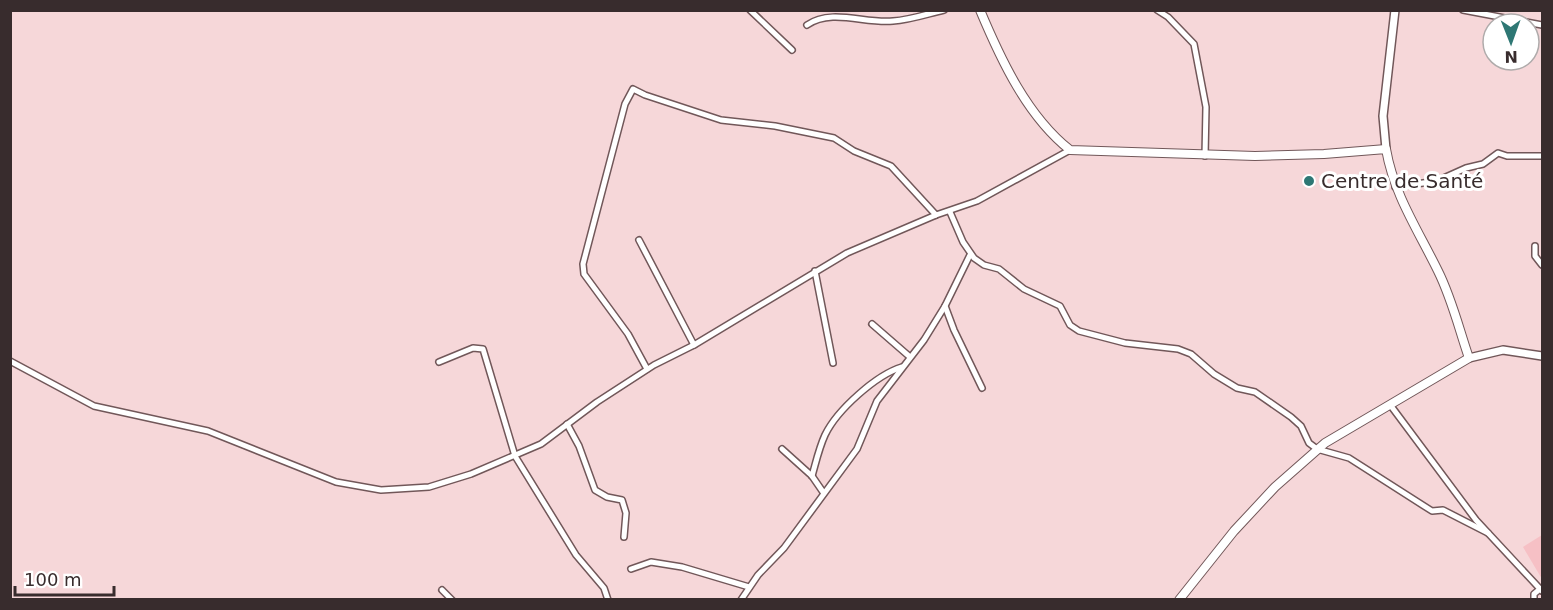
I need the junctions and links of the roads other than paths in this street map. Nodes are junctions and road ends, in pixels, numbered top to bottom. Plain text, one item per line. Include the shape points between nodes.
1 (750, 10) edge
2 (857, 10) edge
3 (944, 10) edge
4 (980, 10) edge
5 (1157, 10) edge
6 (1395, 10) edge
7 (1463, 10) edge
8 (860, 17) junction
9 (807, 25) dead end
10 (1542, 25) edge
11 (792, 50) dead end
12 (1386, 149) junction
13 (1070, 150) junction
14 (1205, 156) junction
15 (1542, 156) edge
16 (1395, 188) junction
17 (950, 212) junction
18 (936, 215) junction
19 (639, 240) dead end
20 (1535, 246) dead end
21 (970, 255) junction
22 (1542, 265) edge
23 (815, 272) junction
24 (945, 306) junction
25 (872, 324) dead end
26 (694, 345) junction
27 (1542, 356) edge
28 (910, 357) junction
29 (1469, 358) junction
30 (10, 361) edge
31 (439, 362) dead end
32 (833, 363) dead end
33 (902, 367) junction
34 (647, 369) junction
35 (982, 388) dead end
36 (1391, 406) junction
37 (567, 424) junction
38 (782, 449) dead end
39 (1317, 450) junction
40 (515, 456) junction
41 (812, 476) junction
42 (823, 492) junction
43 (1488, 533) junction
44 (624, 537) dead end
45 (631, 569) dead end
46 (749, 587) junction
47 (442, 590) dead end
48 (1541, 590) edge
49 (452, 600) edge
50 (608, 600) edge
51 (741, 600) edge
52 (1179, 600) edge
53 (1534, 600) edge

1 - 11 street
2 - 8 street
3 - 8 street via 892,21
4 - 13 main road via 1020,90 1042,123
5 - 14 street via 1194,45 1206,107
6 - 12 street via 1383,116
7 - 10 street
8 - 9 street via 817,18
12 - 14 main road
12 - 16 main road
13 - 14 main road
13 - 17 street
15 - 16 street via 1498,153 1483,164 1437,181
16 - 29 main road via 1438,271
17 - 18 street
17 - 21 street
18 - 23 street via 858,248
18 - 34 street via 891,166 834,138 722,120 633,88 625,104 583,264 584,274 628,334
19 - 26 street
20 - 22 street
21 - 24 street
21 - 39 street via 1060,306 1070,325 1079,331 1191,354 1214,374 1237,388 1255,392 1292,417
23 - 26 street
23 - 32 street
24 - 28 street
24 - 35 street
25 - 28 street
26 - 34 street
27 - 29 street via 1503,350
28 - 33 street
29 - 36 main road
30 - 40 street via 94,406 208,431 353,486 420,488 461,478
31 - 40 street via 473,348 483,349
33 - 41 street via 875,380 842,412 826,433
33 - 42 street via 872,410 857,449
34 - 37 street
36 - 39 main road
36 - 43 street
37 - 40 street via 541,444
37 - 44 street via 595,490 622,500 626,513
38 - 41 street
39 - 43 street via 1349,458 1432,511 1443,510
39 - 52 main road via 1240,524
40 - 50 street via 576,555 604,588
41 - 42 street
42 - 46 street via 784,548
43 - 48 street
45 - 46 street via 651,562
46 - 51 street
47 - 49 street
48 - 53 street via 1534,594

